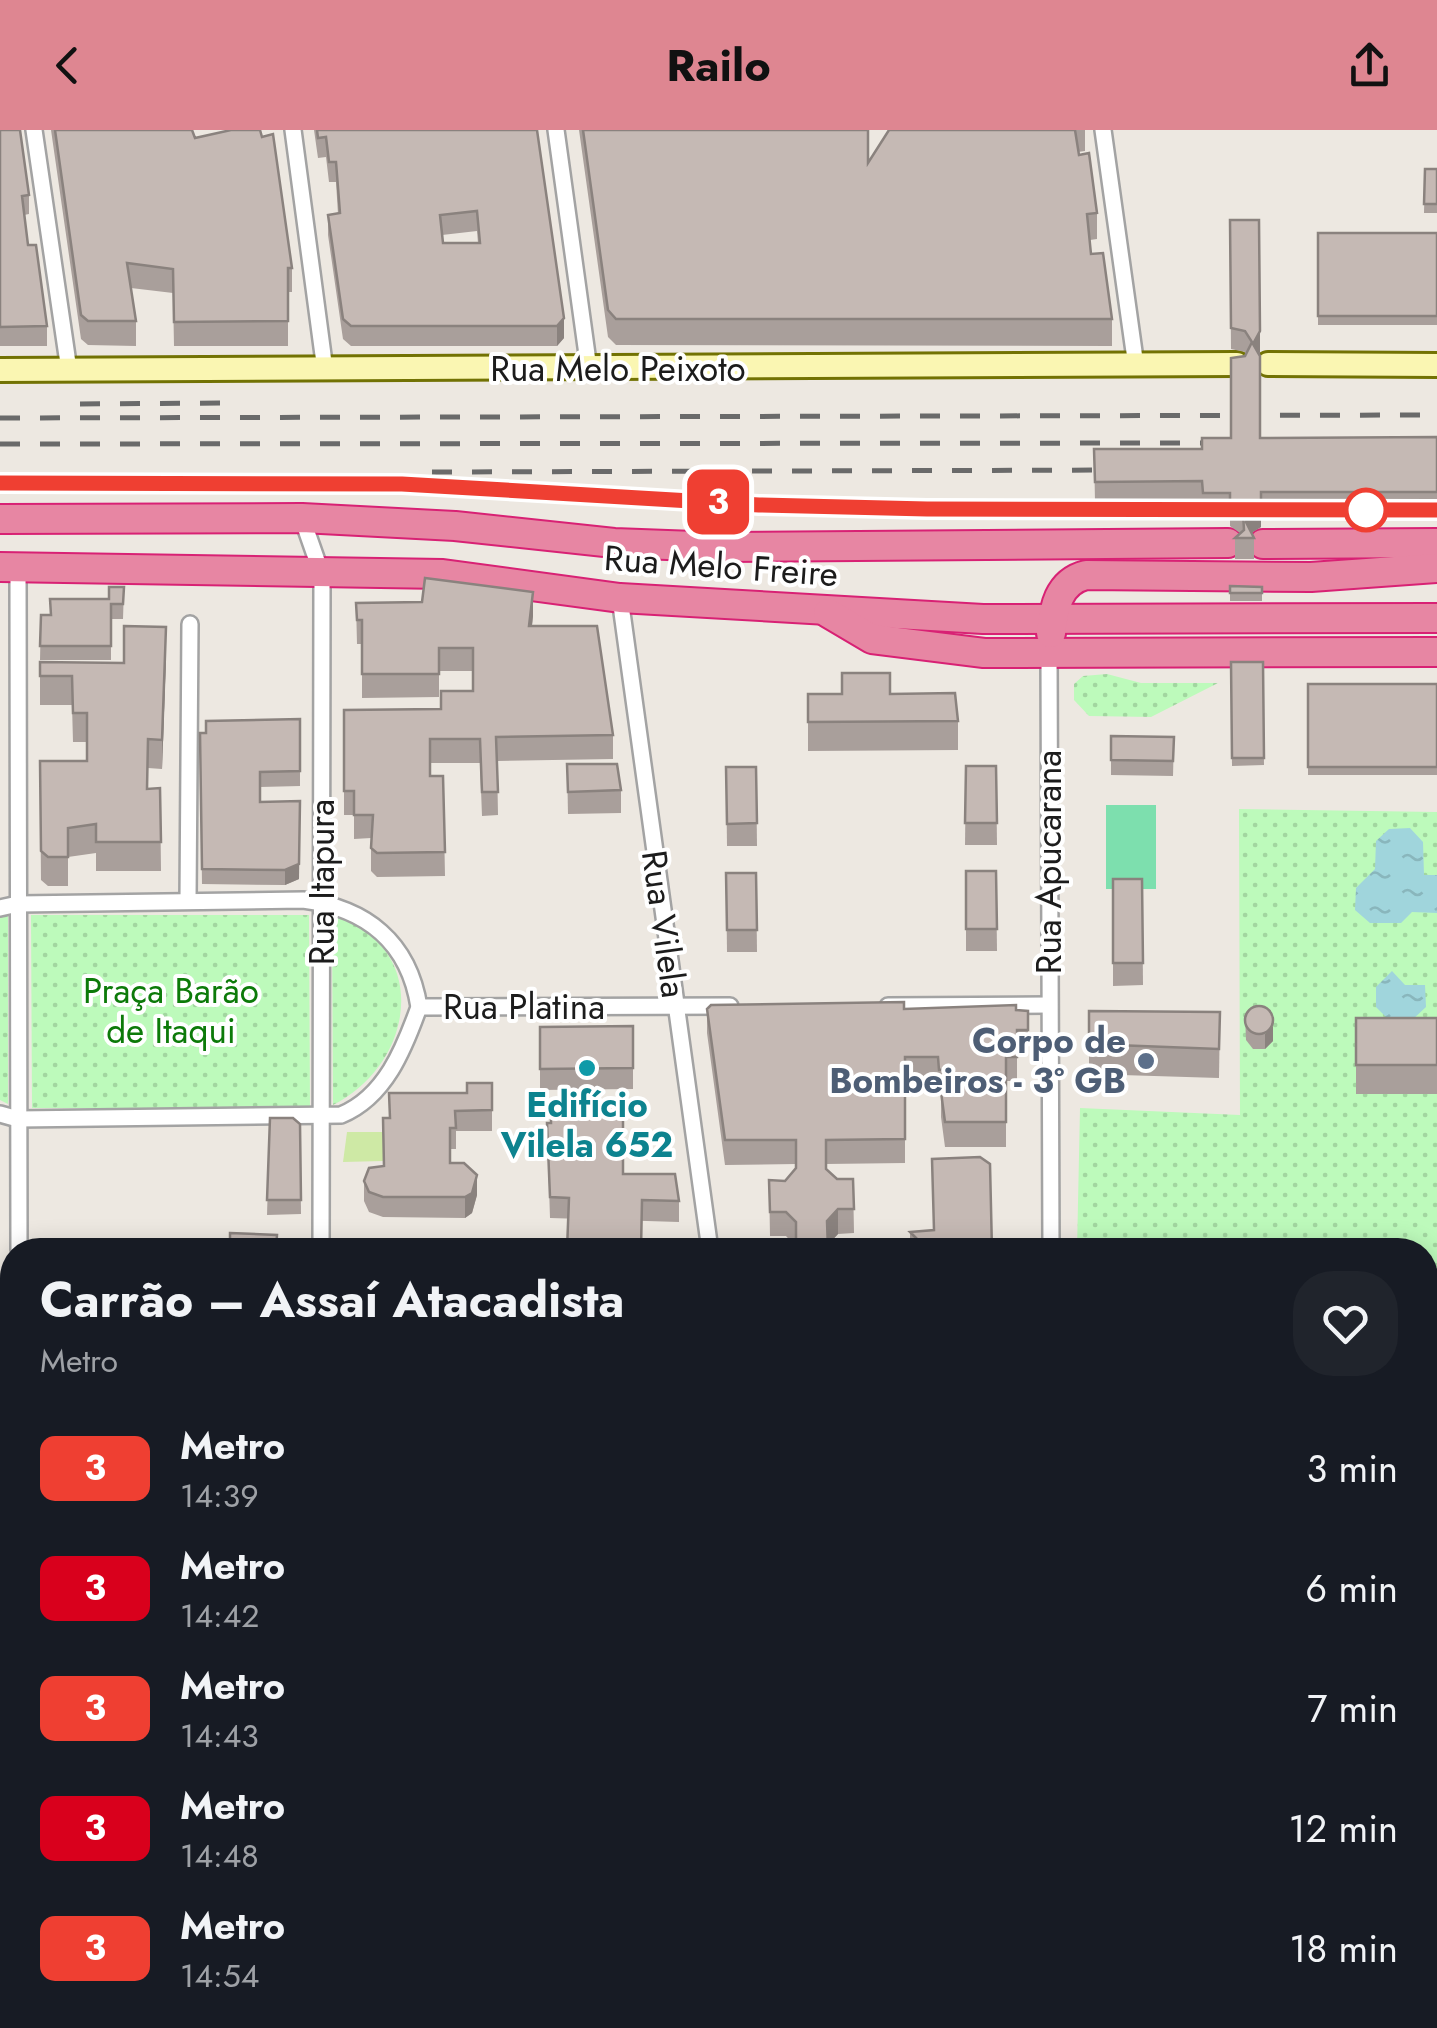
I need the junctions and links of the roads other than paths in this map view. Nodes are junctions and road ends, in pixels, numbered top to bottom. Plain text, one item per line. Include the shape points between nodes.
1 (34, 130) edge
2 (293, 130) edge
3 (556, 130) edge
4 (1103, 130) edge
5 (1237, 364) edge
6 (1268, 364) dead end
7 (1437, 364) edge
8 (1136, 366) junction
9 (589, 369) junction
10 (0, 370) edge
11 (68, 370) junction
12 (325, 370) junction
13 (302, 518) junction
14 (0, 519) edge
15 (1228, 543) dead end
16 (1437, 543) edge
17 (1262, 544) dead end
18 (9, 567) edge
19 (1437, 568) edge
20 (320, 570) junction
21 (620, 598) junction
22 (826, 612) junction
23 (1437, 618) edge
24 (1053, 619) junction
25 (190, 624) dead end
26 (1437, 652) edge
27 (1048, 654) junction
28 (188, 901) junction
29 (322, 903) junction
30 (18, 904) junction
31 (0, 908) edge
32 (1049, 1005) junction
33 (676, 1006) junction
34 (744, 1006) edge
35 (861, 1006) edge
36 (420, 1007) junction
37 (0, 1114) edge
38 (321, 1117) junction
39 (18, 1119) junction
40 (0, 1222) edge
41 (19, 1222) junction
42 (19, 1238) edge
43 (321, 1238) edge
44 (708, 1238) edge
45 (1052, 1238) edge

1 - 11 street
2 - 12 street
3 - 9 street
4 - 8 street
5 - 8 main road, Rua Melo Peixoto
6 - 7 main road
8 - 9 main road, Rua Melo Peixoto
9 - 12 main road, Rua Melo Peixoto
10 - 11 main road, Rua Melo Peixoto
11 - 12 main road, Rua Melo Peixoto
13 - 14 highway, Rua Melo Freire
13 - 15 highway, Rua Melo Freire via 721,547
13 - 20 street, Rua Itapura
16 - 17 highway
18 - 20 highway, Rua Melo Freire
18 - 30 street
19 - 24 highway via 1311,576 1086,574 1066,584
20 - 21 highway, Rua Melo Freire via 443,574
20 - 29 street, Rua Itapura
21 - 22 highway, Rua Melo Freire
21 - 33 street, Rua Vilela
22 - 24 highway, Rua Melo Freire
22 - 27 highway via 856,633 891,643
23 - 24 highway, Rua Melo Freire
24 - 27 highway
25 - 28 street
26 - 27 highway
27 - 32 street, Rua Apucarana
28 - 29 street
28 - 30 street
29 - 36 street via 363,916 384,935 404,963
29 - 38 street, Rua Itapura
30 - 31 street
30 - 39 street
32 - 35 street
32 - 45 street, Rua Apucarana
33 - 34 street, Rua Platina
33 - 36 street, Rua Platina
33 - 44 street, Rua Vilela
36 - 38 street via 400,1055 366,1100
37 - 39 street
38 - 39 street
38 - 43 street, Rua Itapura
39 - 41 street
40 - 41 street
41 - 42 street

